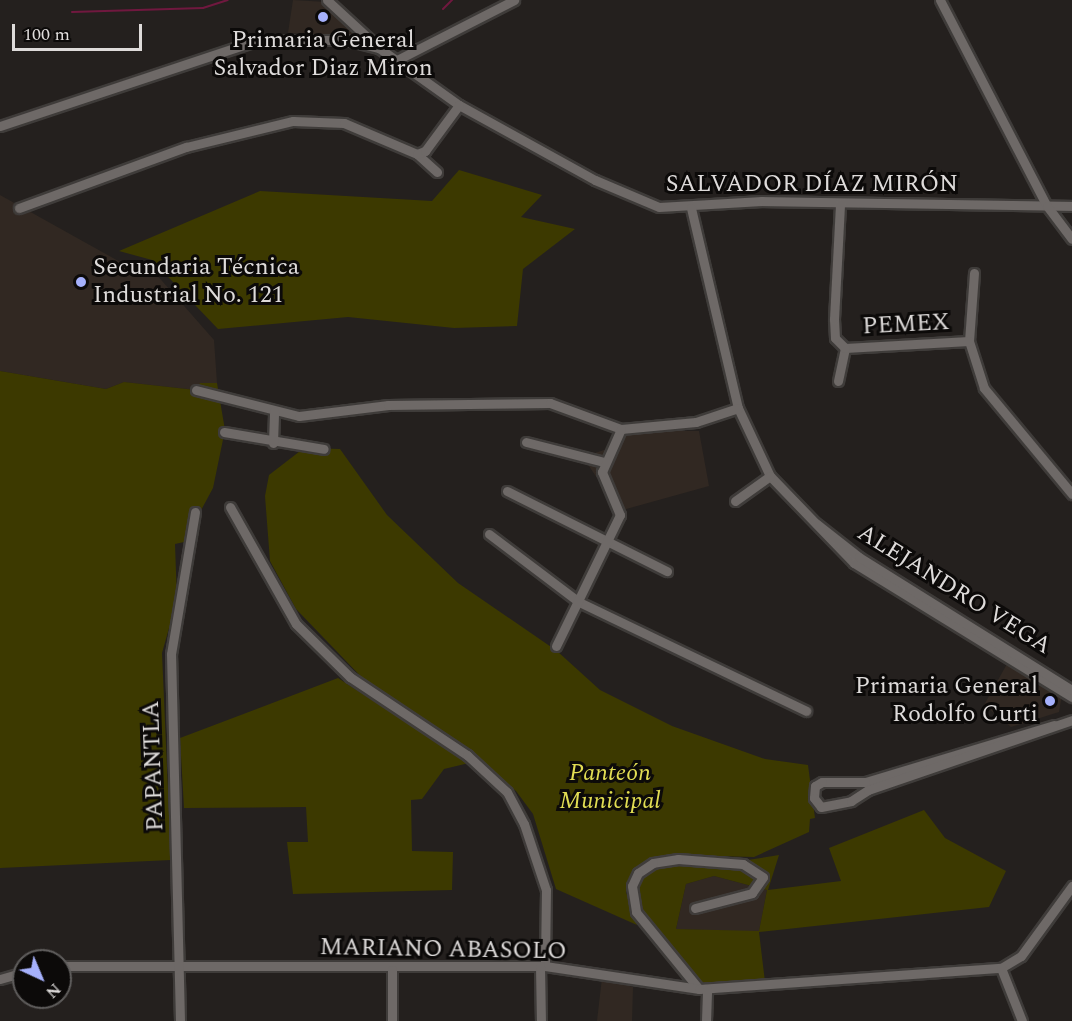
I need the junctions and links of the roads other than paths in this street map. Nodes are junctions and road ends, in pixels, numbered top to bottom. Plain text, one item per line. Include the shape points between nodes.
1 (327, 0) edge
2 (514, 0) edge
3 (940, 0) edge
4 (379, 48) junction
5 (395, 61) junction
6 (459, 105) junction
7 (0, 126) edge
8 (417, 154) junction
9 (437, 172) dead end
10 (840, 203) junction
11 (1047, 206) junction
12 (1072, 206) edge
13 (19, 208) dead end
14 (691, 208) junction
15 (1072, 239) edge
16 (974, 273) dead end
17 (969, 341) junction
18 (845, 348) junction
19 (838, 381) dead end
20 (196, 390) dead end
21 (738, 408) junction
22 (274, 411) junction
23 (621, 429) junction
24 (224, 432) dead end
25 (526, 442) dead end
26 (273, 443) junction
27 (324, 449) dead end
28 (603, 462) junction
29 (770, 476) junction
30 (507, 491) dead end
31 (1072, 494) edge
32 (735, 501) dead end
33 (230, 507) dead end
34 (195, 512) dead end
35 (489, 534) dead end
36 (611, 542) junction
37 (667, 571) dead end
38 (579, 602) junction
39 (987, 639) junction
40 (556, 646) dead end
41 (1072, 690) edge
42 (1072, 697) edge
43 (806, 711) dead end
44 (1072, 720) edge
45 (867, 786) junction
46 (1072, 886) edge
47 (695, 908) dead end
48 (176, 964) junction
49 (72, 966) edge
50 (542, 966) junction
51 (1001, 968) junction
52 (392, 970) junction
53 (703, 989) junction
54 (180, 1021) edge
55 (392, 1021) edge
56 (541, 1021) edge
57 (706, 1021) edge
58 (1022, 1021) edge

1 - 4 street, SALVADOR DÍAZ MIRÓN
2 - 5 street
3 - 11 street
4 - 5 street, SALVADOR DÍAZ MIRÓN
4 - 7 street via 346,40 258,40
5 - 6 street, SALVADOR DÍAZ MIRÓN
6 - 8 street via 425,152
6 - 14 street, SALVADOR DÍAZ MIRÓN via 596,180 659,207
8 - 9 street
8 - 13 street via 344,123 293,121 186,147
10 - 11 street, SALVADOR DÍAZ MIRÓN
10 - 14 street, SALVADOR DÍAZ MIRÓN via 754,201
10 - 18 street via 834,319 835,338
11 - 12 street, SALVADOR DÍAZ MIRÓN
11 - 15 street
14 - 21 street, ALEJANDRO VEGA
16 - 17 street
17 - 18 street, PEMEX
17 - 31 street via 984,388
18 - 19 street
20 - 22 street
21 - 23 street via 658,429
21 - 29 street, ALEJANDRO VEGA
22 - 23 street via 315,417 388,405 550,403
22 - 26 street
23 - 28 street
24 - 26 street
25 - 28 street
26 - 27 street
28 - 36 street via 602,472 621,509
29 - 32 street
29 - 39 street, ALEJANDRO VEGA via 857,560
30 - 36 street
33 - 50 street via 296,624 320,649 369,691 467,755 507,792 525,824 546,890
34 - 48 street, PAPANTLA via 171,654
35 - 38 street
36 - 37 street
36 - 38 street
38 - 40 street
38 - 43 street
39 - 41 street, ALEJANDRO VEGA
39 - 42 street, ALEJANDRO VEGA
44 - 45 street
45 - 45 street via 822,782 815,786 814,798 821,807 831,807
46 - 51 street via 1021,956
47 - 53 street via 752,892 763,877 743,864 678,859 652,863 639,873 632,886 636,912
48 - 49 street, MARIANO ABASOLO
48 - 52 street, MARIANO ABASOLO
48 - 54 street, PAPANTLA
50 - 52 street, MARIANO ABASOLO
50 - 53 street, MARIANO ABASOLO
50 - 56 street
51 - 53 street, MARIANO ABASOLO
51 - 58 street
52 - 55 street
53 - 57 street

